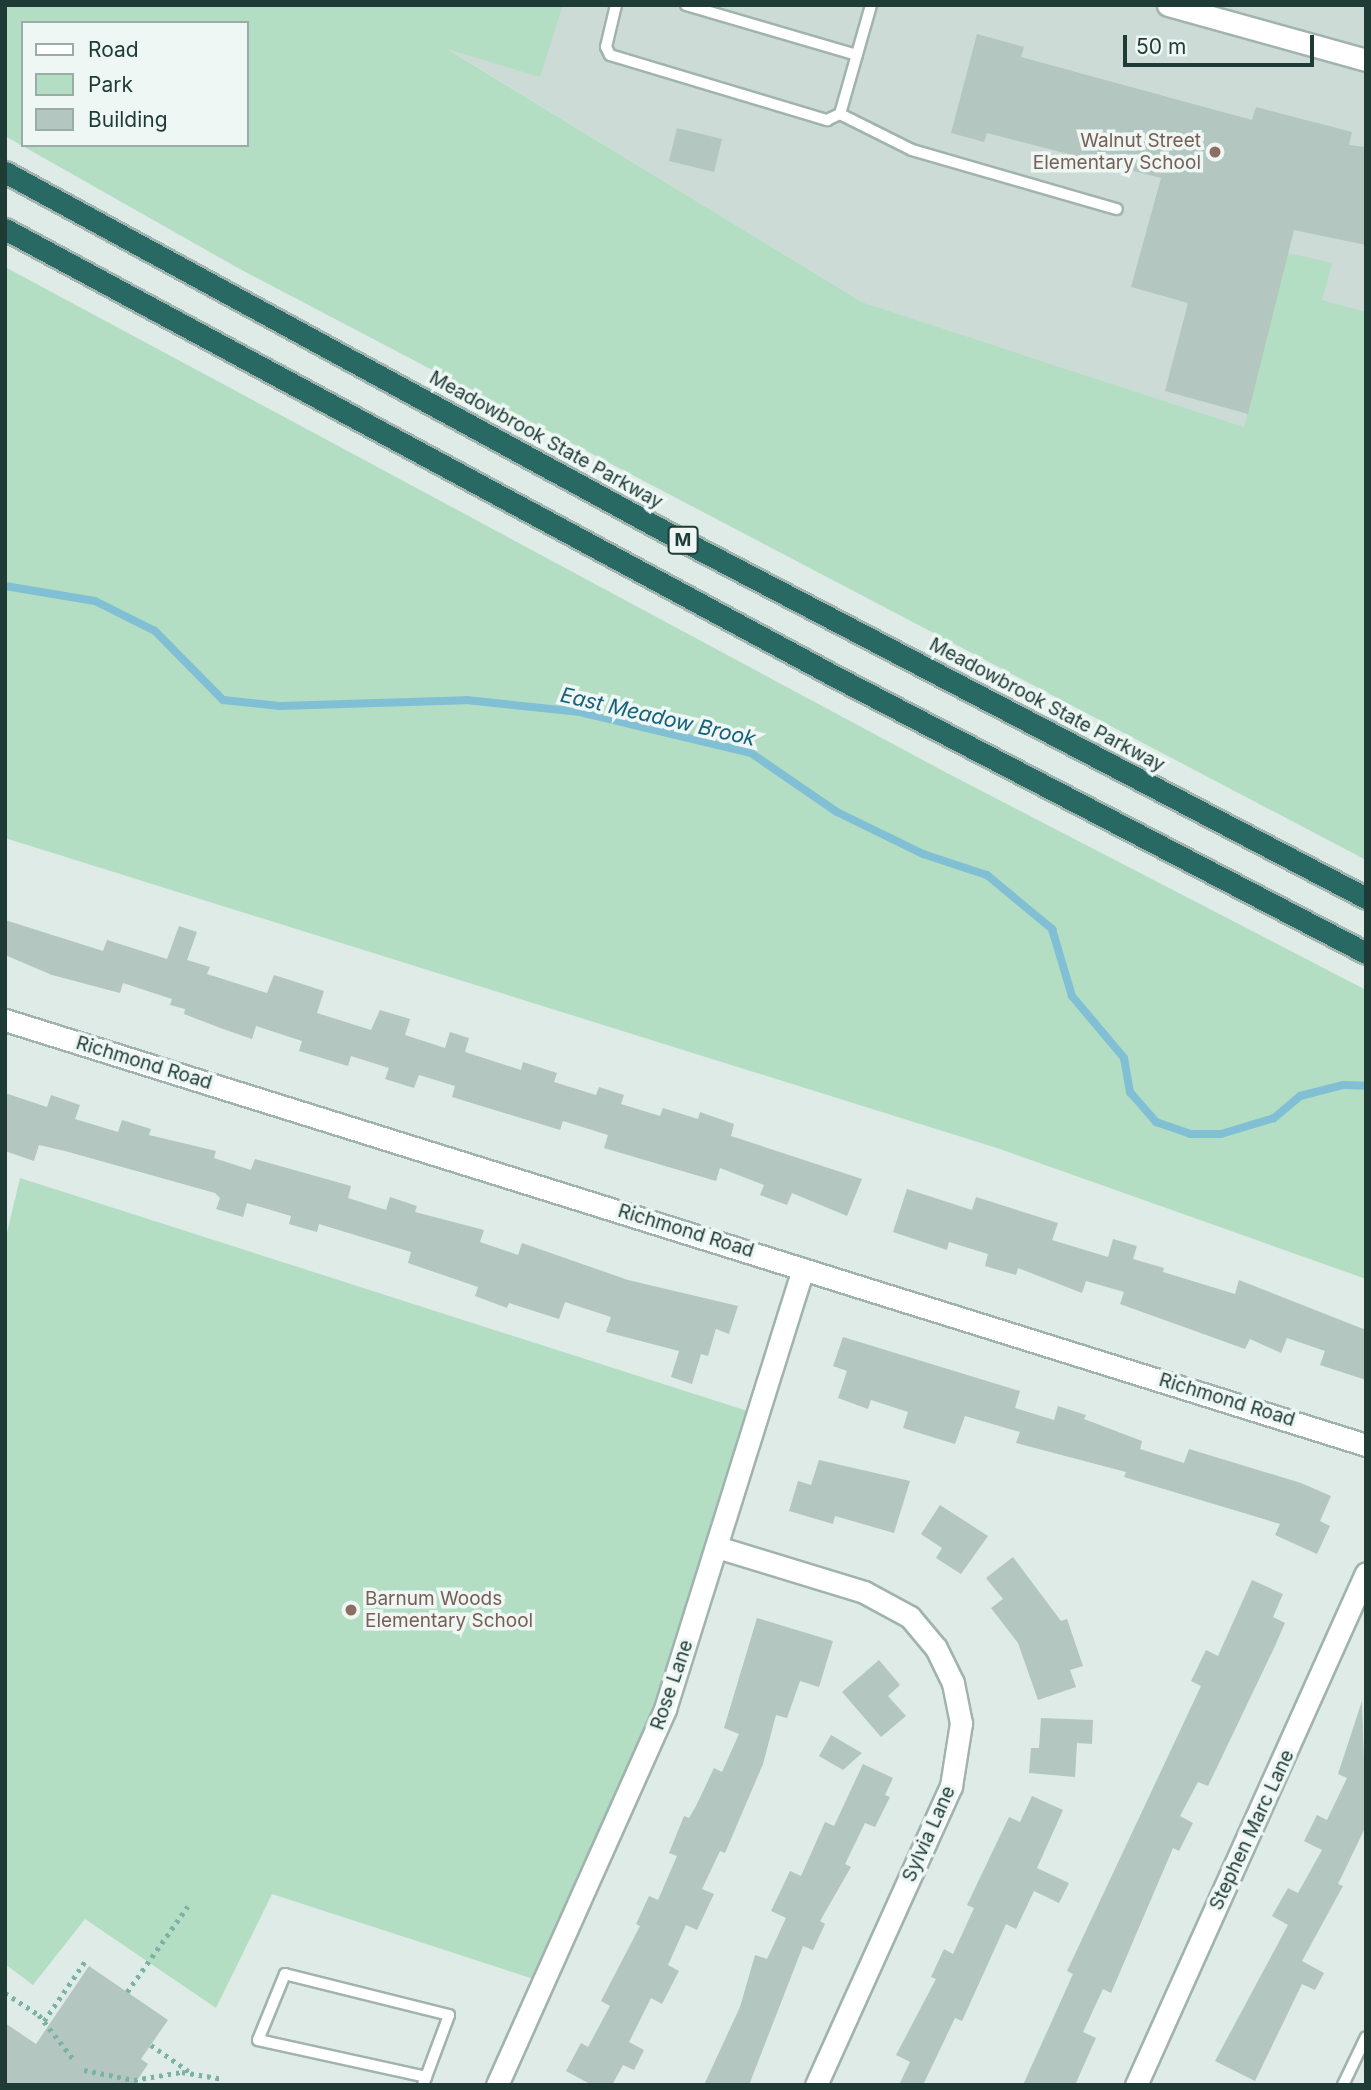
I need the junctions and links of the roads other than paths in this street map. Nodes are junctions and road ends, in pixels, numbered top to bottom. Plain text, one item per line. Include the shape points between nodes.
1 (616, 5) edge
2 (686, 5) edge
3 (871, 5) edge
4 (1168, 5) edge
5 (857, 55) junction
6 (1366, 60) edge
7 (840, 114) junction
8 (5, 172) edge
9 (1116, 209) dead end
10 (5, 229) edge
11 (1366, 898) edge
12 (1366, 953) edge
13 (5, 1020) edge
14 (803, 1269) junction
15 (1366, 1445) edge
16 (717, 1547) junction
17 (1366, 1573) edge
18 (1366, 2037) edge
19 (424, 2081) edge
20 (497, 2085) edge
21 (816, 2085) edge
22 (1136, 2085) edge
23 (1343, 2085) edge

1 - 7 lane via 606,47 610,55 827,120
2 - 5 lane
3 - 5 lane
4 - 6 street
5 - 7 lane
7 - 9 lane via 912,150
8 - 11 highway, Meadowbrook State Parkway / M via 666,532
10 - 12 highway, M via 765,639
13 - 14 street, Richmond Road
14 - 15 street, Richmond Road
14 - 16 street, Rose Lane
16 - 20 street, Rose Lane via 656,1731
16 - 21 street, Sylvia Lane via 891,1603 936,1648 953,1682 961,1723 951,1786
17 - 22 street, Stephen Marc Lane
18 - 23 lane
19 - 19 lane via 449,2015 285,1974 258,2040

